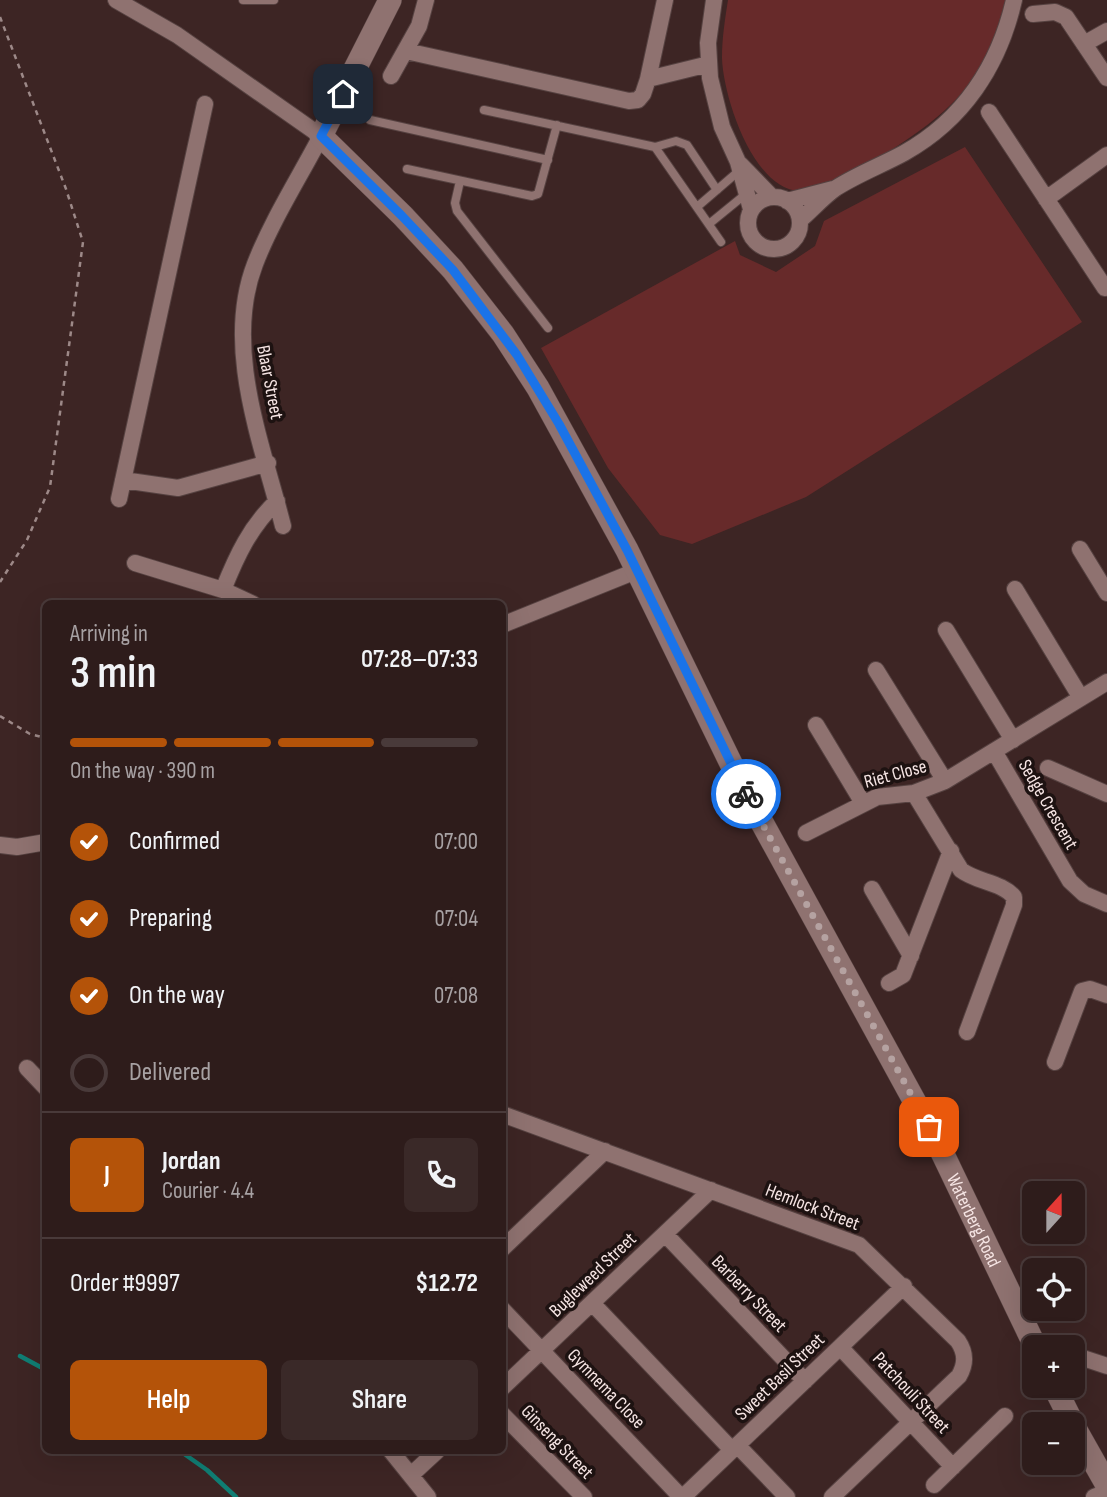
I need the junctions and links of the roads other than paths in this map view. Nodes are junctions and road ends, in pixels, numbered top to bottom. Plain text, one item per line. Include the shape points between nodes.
1 (116, 0) edge
2 (243, 0) edge
3 (274, 0) edge
4 (390, 0) edge
5 (426, 0) edge
6 (665, 0) edge
7 (714, 0) edge
8 (1014, 0) edge
9 (1033, 14) dead end
10 (1107, 31) edge
11 (1084, 44) junction
12 (406, 51) junction
13 (709, 64) junction
14 (1104, 67) edge
15 (391, 76) dead end
16 (648, 79) junction
17 (205, 104) dead end
18 (484, 110) dead end
19 (989, 112) dead end
20 (370, 120) dead end
21 (557, 125) junction
22 (321, 136) junction
23 (655, 147) junction
24 (1107, 155) edge
25 (548, 160) junction
26 (739, 166) junction
27 (408, 169) dead end
28 (460, 181) junction
29 (835, 189) junction
30 (717, 190) junction
31 (780, 199) junction
32 (1046, 199) junction
33 (749, 201) junction
34 (697, 207) junction
35 (800, 220) junction
36 (709, 224) junction
37 (721, 242) dead end
38 (1105, 288) edge
39 (548, 328) dead end
40 (268, 463) junction
41 (123, 480) junction
42 (119, 499) dead end
43 (277, 502) junction
44 (283, 526) dead end
45 (1080, 549) dead end
46 (135, 563) dead end
47 (636, 570) junction
48 (1015, 589) dead end
49 (223, 590) junction
50 (1107, 593) edge
51 (244, 600) edge
52 (506, 623) edge
53 (946, 630) dead end
54 (876, 670) dead end
55 (1107, 682) edge
56 (1081, 698) junction
57 (816, 725) dead end
58 (1013, 740) junction
59 (995, 751) junction
60 (1048, 768) dead end
61 (945, 781) junction
62 (914, 793) junction
63 (1107, 794) edge
64 (863, 803) junction
65 (806, 834) dead end
66 (42, 843) edge
67 (0, 845) edge
68 (950, 851) junction
69 (872, 889) dead end
70 (1107, 904) edge
71 (911, 956) junction
72 (889, 983) dead end
73 (1107, 995) edge
74 (967, 1032) dead end
75 (1055, 1062) dead end
76 (27, 1069) dead end
77 (42, 1084) edge
78 (506, 1115) edge
79 (605, 1151) junction
80 (710, 1190) junction
81 (665, 1234) junction
82 (506, 1244) edge
83 (904, 1286) junction
84 (592, 1303) junction
85 (506, 1313) edge
86 (1030, 1335) edge
87 (840, 1347) junction
88 (542, 1351) junction
89 (1085, 1359) edge
90 (1107, 1366) edge
91 (805, 1381) junction
92 (506, 1384) edge
93 (1005, 1416) dead end
94 (506, 1418) edge
95 (912, 1422) junction
96 (1085, 1446) edge
97 (735, 1447) junction
98 (394, 1454) edge
99 (434, 1454) edge
100 (953, 1467) junction
101 (411, 1475) junction
102 (934, 1485) dead end
103 (1107, 1485) edge
104 (1107, 1492) edge
105 (428, 1497) edge
106 (584, 1497) edge
107 (682, 1497) edge
108 (787, 1497) edge
109 (832, 1497) edge
110 (1094, 1497) edge

1 - 22 street via 177,35
2 - 3 lane
4 - 22 street
5 - 12 street
6 - 16 street
7 - 13 street
8 - 29 street via 995,59 956,114 922,142
9 - 11 street via 1062,14
10 - 11 street
11 - 14 street
12 - 15 street
12 - 16 street via 629,101 638,100
13 - 16 street
13 - 26 street via 718,112
17 - 41 street
18 - 21 lane
19 - 32 street
20 - 25 lane
21 - 23 lane
21 - 25 lane
22 - 40 street, Blaar Street via 262,249 243,312 244,371
22 - 47 street, Waterberg Road via 426,240 495,323 538,388
23 - 30 lane via 676,141 687,145
23 - 34 lane
24 - 32 street
25 - 28 lane via 541,189 531,196
26 - 30 lane
26 - 31 street
26 - 33 street
27 - 28 lane
28 - 39 lane via 457,211
29 - 31 street
29 - 35 street
30 - 34 lane
31 - 33 street
31 - 35 street via 795,209
32 - 38 street
33 - 35 street via 749,231 764,248 786,246 797,235
33 - 36 lane
34 - 36 lane
36 - 37 lane
40 - 41 street via 178,488
40 - 43 street, Blaar Street
41 - 42 street
43 - 44 street, Blaar Street
43 - 49 street via 251,530
45 - 50 street
46 - 49 street
47 - 52 street
47 - 86 street, Waterberg Road via 742,786 964,1194
48 - 56 street
49 - 51 street
53 - 58 street
54 - 61 street
55 - 56 street, Sedge Crescent
56 - 58 street, Sedge Crescent
57 - 64 street
58 - 59 street, Sedge Crescent
59 - 61 street, Riet Close
59 - 70 street, Sedge Crescent via 1070,881 1084,894
60 - 63 street
61 - 62 street, Riet Close
62 - 64 street, Riet Close
62 - 68 street
64 - 65 street, Riet Close
66 - 67 street
68 - 71 street
68 - 74 street via 965,874 1008,890 1015,900
69 - 71 street
71 - 72 street via 903,975
73 - 75 street via 1082,991
76 - 77 street
78 - 79 street, Hemlock Street
79 - 80 street, Hemlock Street
79 - 82 street
80 - 81 street, Bugleweed Street
80 - 83 street, Hemlock Street via 859,1245
81 - 84 street, Bugleweed Street
81 - 91 street, Barberry Street
83 - 87 street, Sweet Basil Street
83 - 95 street, Hemlock Street via 958,1341 965,1357 958,1376
84 - 88 street, Bugleweed Street
84 - 97 street
85 - 88 street, Gymnema Close
87 - 91 street, Sweet Basil Street
87 - 95 street, Patchouli Street
88 - 92 street, Bugleweed Street
88 - 107 street, Gymnema Close
89 - 90 street
91 - 97 street, Sweet Basil Street
93 - 100 street
94 - 106 street, Ginseng Street
95 - 100 street, Patchouli Street
95 - 109 street, Hemlock Street
96 - 103 street
97 - 107 street, Sweet Basil Street
97 - 108 street
98 - 101 street
99 - 101 street
100 - 102 street
101 - 105 street
104 - 110 street

